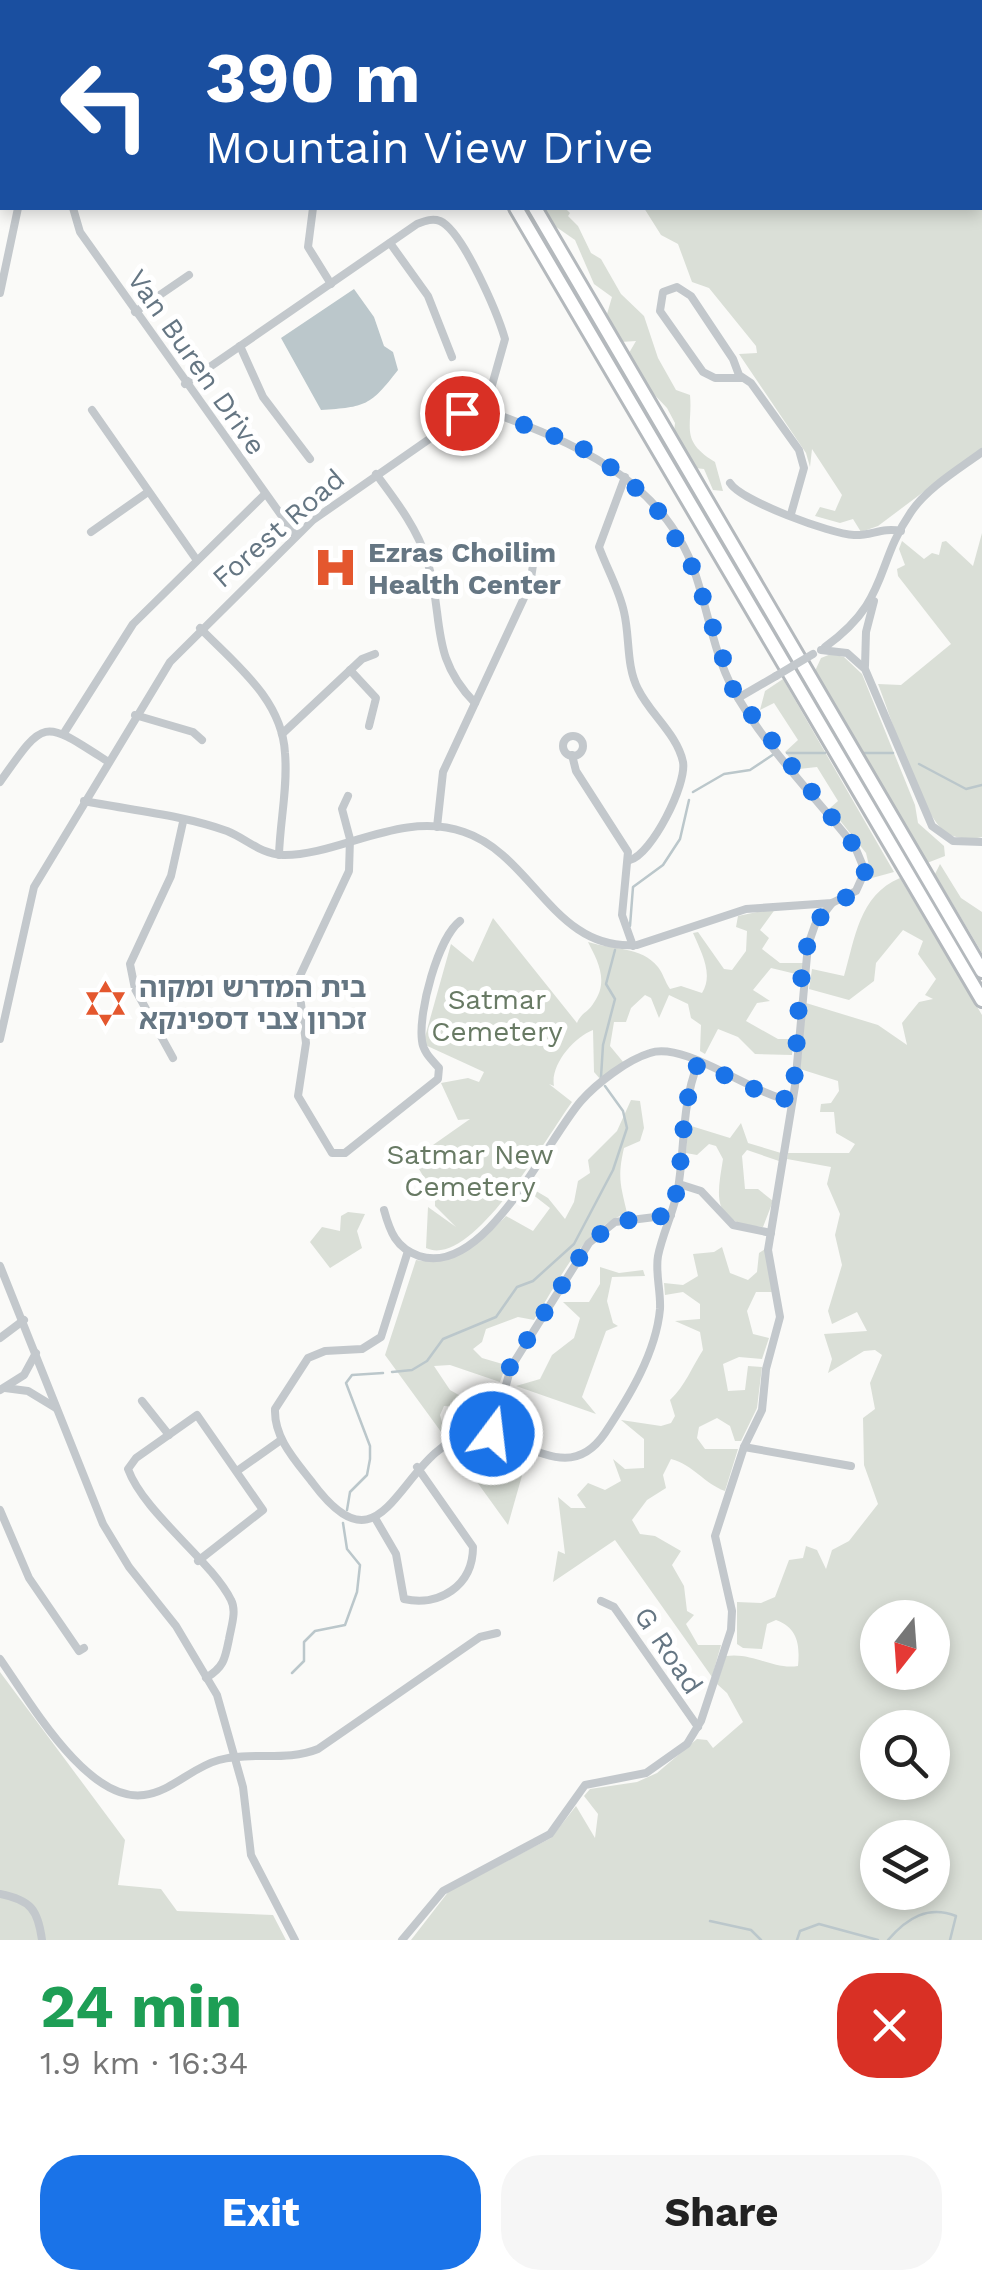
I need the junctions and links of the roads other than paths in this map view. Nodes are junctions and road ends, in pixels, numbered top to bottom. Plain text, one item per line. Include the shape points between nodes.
1 (18, 210) edge
2 (73, 210) edge
3 (313, 210) edge
4 (517, 210) edge
5 (536, 210) edge
6 (390, 243) junction
7 (189, 275) dead end
8 (331, 284) junction
9 (0, 293) edge
10 (135, 312) junction
11 (240, 346) junction
12 (452, 357) dead end
13 (743, 378) junction
14 (185, 384) junction
15 (92, 410) dead end
16 (484, 410) junction
17 (982, 452) edge
18 (310, 460) dead end
19 (376, 474) junction
20 (625, 477) junction
21 (730, 482) dead end
22 (148, 492) junction
23 (263, 496) junction
24 (791, 514) junction
25 (901, 531) junction
26 (91, 532) dead end
27 (296, 536) junction
28 (196, 559) junction
29 (533, 565) dead end
30 (877, 592) junction
31 (200, 628) junction
32 (817, 652) junction
33 (375, 654) dead end
34 (865, 669) junction
35 (350, 670) junction
36 (738, 698) junction
37 (475, 703) junction
38 (135, 716) junction
39 (369, 726) dead end
40 (64, 733) junction
41 (282, 734) junction
42 (202, 740) dead end
43 (572, 756) dead end
44 (107, 761) junction
45 (0, 782) edge
46 (348, 796) dead end
47 (84, 800) junction
48 (182, 822) junction
49 (437, 827) junction
50 (350, 839) junction
51 (982, 842) edge
52 (279, 854) junction
53 (630, 860) junction
54 (832, 903) junction
55 (460, 920) dead end
56 (633, 946) junction
57 (982, 971) edge
58 (982, 1000) edge
59 (0, 1039) edge
60 (173, 1058) dead end
61 (698, 1063) junction
62 (792, 1100) junction
63 (679, 1184) junction
64 (384, 1210) dead end
65 (671, 1215) junction
66 (770, 1233) junction
67 (408, 1251) junction
68 (0, 1266) edge
69 (10, 1290) junction
70 (0, 1296) edge
71 (24, 1320) junction
72 (0, 1338) edge
73 (36, 1353) junction
74 (2, 1389) edge
75 (142, 1401) dead end
76 (56, 1408) junction
77 (492, 1434) junction
78 (168, 1435) junction
79 (281, 1440) junction
80 (744, 1447) junction
81 (851, 1466) dead end
82 (417, 1467) junction
83 (237, 1470) junction
84 (0, 1510) edge
85 (375, 1518) junction
86 (198, 1561) junction
87 (602, 1601) dead end
88 (498, 1633) dead end
89 (84, 1648) dead end
90 (0, 1659) edge
91 (206, 1678) junction
92 (698, 1727) junction
93 (236, 1756) junction
94 (0, 1894) edge
95 (42, 1940) edge
96 (295, 1940) edge
97 (402, 1940) edge

1 - 9 street
2 - 10 street, Van Buren Drive via 80,232
3 - 8 street via 306,242
4 - 58 highway
5 - 57 highway
6 - 8 street
6 - 12 street via 428,296
6 - 16 street via 432,220 445,224 462,247 506,339
7 - 10 street
8 - 11 street
10 - 14 street, Van Buren Drive
11 - 14 street
11 - 18 street via 263,398
13 - 13 street via 715,378 700,369 659,308 663,292 678,287 691,296
13 - 24 street via 802,454 804,473
14 - 23 street, Van Buren Drive
15 - 22 street
16 - 19 street, Forest Road via 462,413
16 - 20 street via 576,444
17 - 25 street via 918,502
19 - 27 street, Forest Road
19 - 37 street via 420,542 442,658
20 - 36 street via 687,553
20 - 53 street via 600,547 624,610 638,691 683,766 654,841
21 - 24 street via 744,497
22 - 26 street
22 - 28 street
23 - 27 street, Van Buren Drive
23 - 28 street
24 - 25 street via 855,536 883,527
25 - 30 street
27 - 31 street, Forest Road
28 - 40 street via 133,624
29 - 37 street
30 - 32 street
30 - 34 street
31 - 38 street, Forest Road
31 - 41 street via 269,702
32 - 34 street via 848,653
32 - 36 street, bridge
33 - 35 street
34 - 51 street via 929,821 954,841
35 - 39 street via 376,698
35 - 41 street
36 - 54 street via 863,859 862,884
37 - 49 street via 443,772
38 - 42 street
38 - 44 street, Forest Road
40 - 44 street
40 - 45 street via 32,737
41 - 52 street
43 - 53 street
44 - 47 street, Forest Road
46 - 50 street via 342,808
47 - 48 street
47 - 59 street, Forest Road via 34,887
48 - 52 street via 224,830
48 - 60 street via 171,876 130,964 135,989
49 - 50 street
49 - 56 street via 490,845 579,932 605,944
50 - 52 street
50 - 55 street via 349,872 298,980 306,1042 298,1096 332,1154 345,1153 438,1078 439,1068 422,1044 422,1026 442,941
53 - 56 street via 622,915
54 - 56 street via 746,909
54 - 62 street via 808,945
61 - 62 street
61 - 63 street via 683,1108
61 - 67 street via 668,1051 641,1057 580,1102 476,1241 443,1258
62 - 66 street
63 - 65 street
63 - 66 street via 702,1191 733,1225
64 - 67 street via 391,1234
65 - 77 street via 615,1222 588,1244 510,1367
65 - 77 street via 658,1259 654,1342 603,1436 586,1450 557,1457
66 - 80 street via 780,1316 762,1410
67 - 79 street via 381,1337 362,1349 313,1355 281,1394 274,1418
68 - 69 street
69 - 70 street
69 - 71 street
71 - 72 street
71 - 73 street
73 - 74 street via 29,1370
73 - 76 street
74 - 76 street via 28,1391
75 - 78 street
76 - 91 street via 115,1546
77 - 82 street via 450,1443
78 - 83 street via 197,1414
78 - 86 street via 128,1469
79 - 83 street
79 - 85 street via 338,1515
80 - 81 street
80 - 92 street via 715,1536 733,1620
82 - 85 street via 392,1506
82 - 85 street via 474,1551 452,1595 404,1599 396,1554
83 - 86 street via 262,1512
84 - 89 street via 34,1587 79,1651
86 - 91 street via 233,1606 224,1662
87 - 92 street, G Road via 614,1608
88 - 93 street via 480,1637 318,1750
90 - 93 street via 80,1768 118,1792 148,1795
91 - 93 street
92 - 97 street via 676,1754 646,1773 586,1785 550,1834 443,1891
93 - 96 street via 252,1855
94 - 95 street via 32,1905

